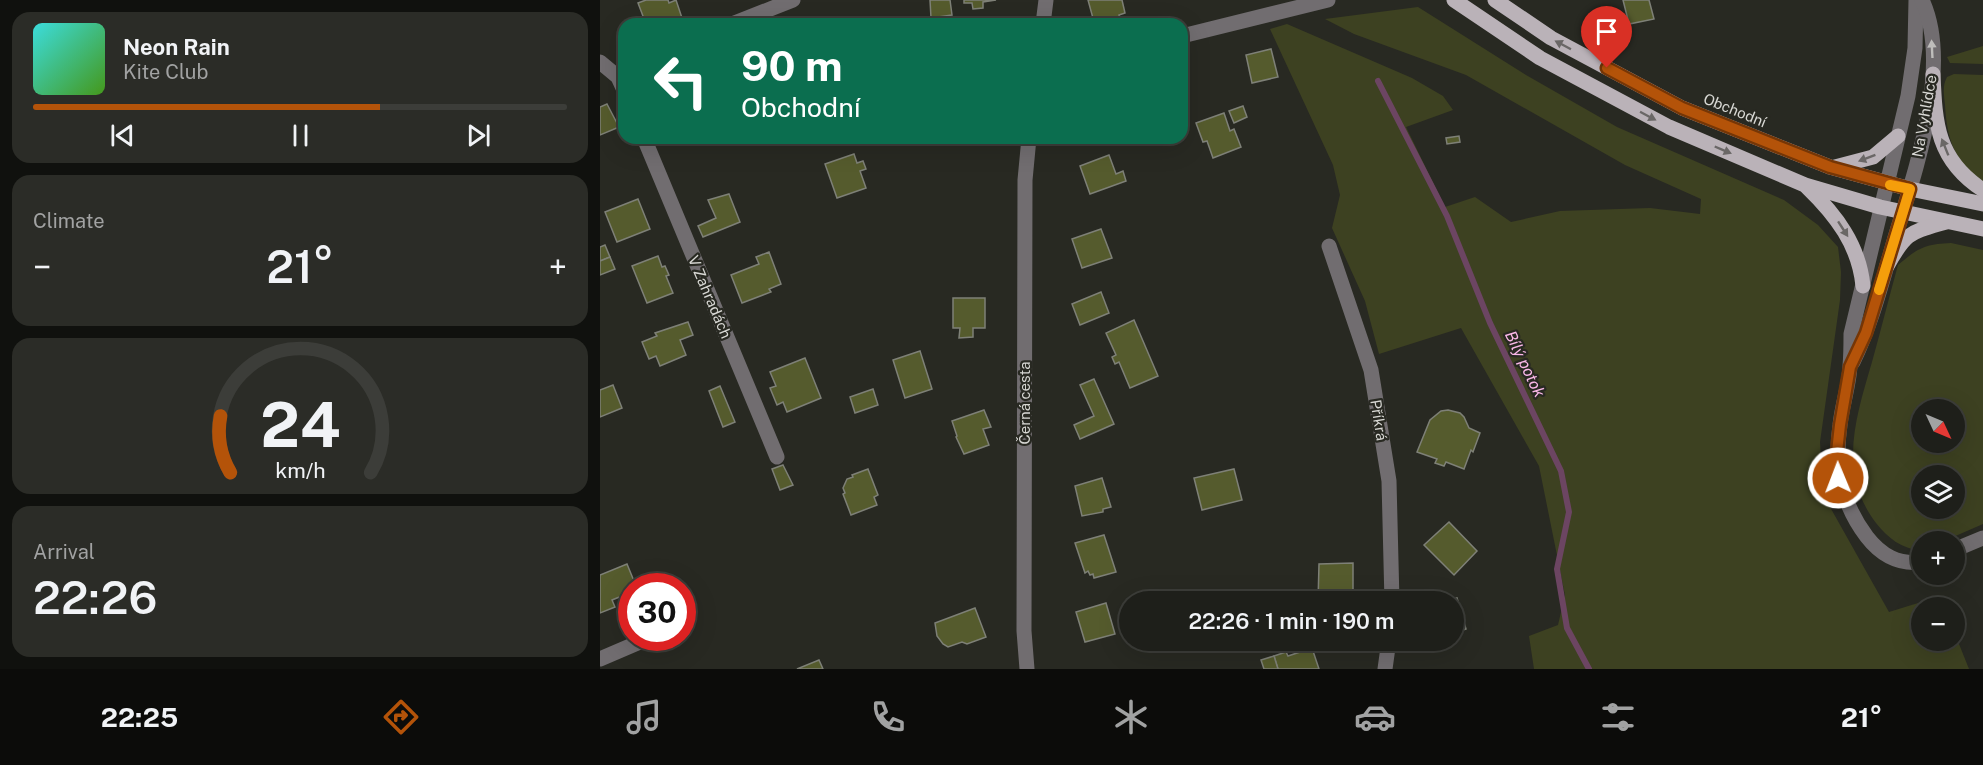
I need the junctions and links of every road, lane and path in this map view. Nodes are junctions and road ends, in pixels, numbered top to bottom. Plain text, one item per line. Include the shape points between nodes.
1 (793, 0) edge
2 (1046, 0) edge
3 (1328, 0) edge
4 (1454, 0) edge
5 (1495, 0) edge
6 (1916, 0) edge
7 (1922, 0) edge
8 (747, 18) edge
9 (1044, 18) edge
10 (1188, 35) edge
11 (1933, 74) junction
12 (1898, 136) junction
13 (647, 144) edge
14 (1028, 144) edge
15 (1830, 167) junction
16 (1805, 184) junction
17 (1886, 184) junction
18 (1910, 189) junction
19 (1983, 190) edge
20 (1983, 204) edge
21 (1880, 207) junction
22 (1903, 212) junction
23 (1948, 221) junction
24 (1983, 229) edge
25 (1329, 246) dead end
26 (1887, 266) junction
27 (1863, 286) junction
28 (1850, 367) junction
29 (777, 457) dead end
30 (1983, 538) edge
31 (1965, 545) edge
32 (1911, 562) edge
33 (1392, 591) edge
34 (619, 651) edge
35 (1388, 651) edge
36 (600, 659) edge
37 (1027, 669) edge
38 (1386, 669) edge

1 - 8 street
2 - 9 street
3 - 10 street
4 -> 16 main road via 1540,58 1659,122
15 -> 5 main road, Obchodní via 1682,108 1551,39
6 - 12 street, Na Vyhlídce via 1915,48
11 -> 7 street, Na Vyhlídce via 1932,40
11 - 18 street, Na Vyhlídce via 1926,125
19 -> 11 main road via 1958,171 1946,153 1935,119
12 -> 15 main road via 1873,157
12 - 17 street, Na Vyhlídce
13 - 29 street, V Zahradách
14 - 37 street, Černá cesta via 1024,180
15 - 17 main road, Obchodní
16 - 21 main road
16 -> 27 main road via 1828,207 1856,250
17 - 18 main road, Obchodní
17 - 21 street, Na Vyhlídce
18 - 20 main road, Obchodní
18 - 22 street, Na Vyhlídce
21 - 22 main road
21 - 27 street, Na Vyhlídce
22 - 23 main road
22 - 26 street, Na Vyhlídce
23 - 24 main road
23 - 26 main road via 1913,231 1898,245
25 - 33 street, Příkrá via 1371,370 1389,481
26 - 28 street, Na Vyhlídce via 1866,333
27 - 28 street, Na Vyhlídce via 1851,334
28 - 32 street, Na Vyhlídce via 1837,452 1838,478 1861,530 1893,560
30 - 31 street
34 - 36 street
35 - 38 street

